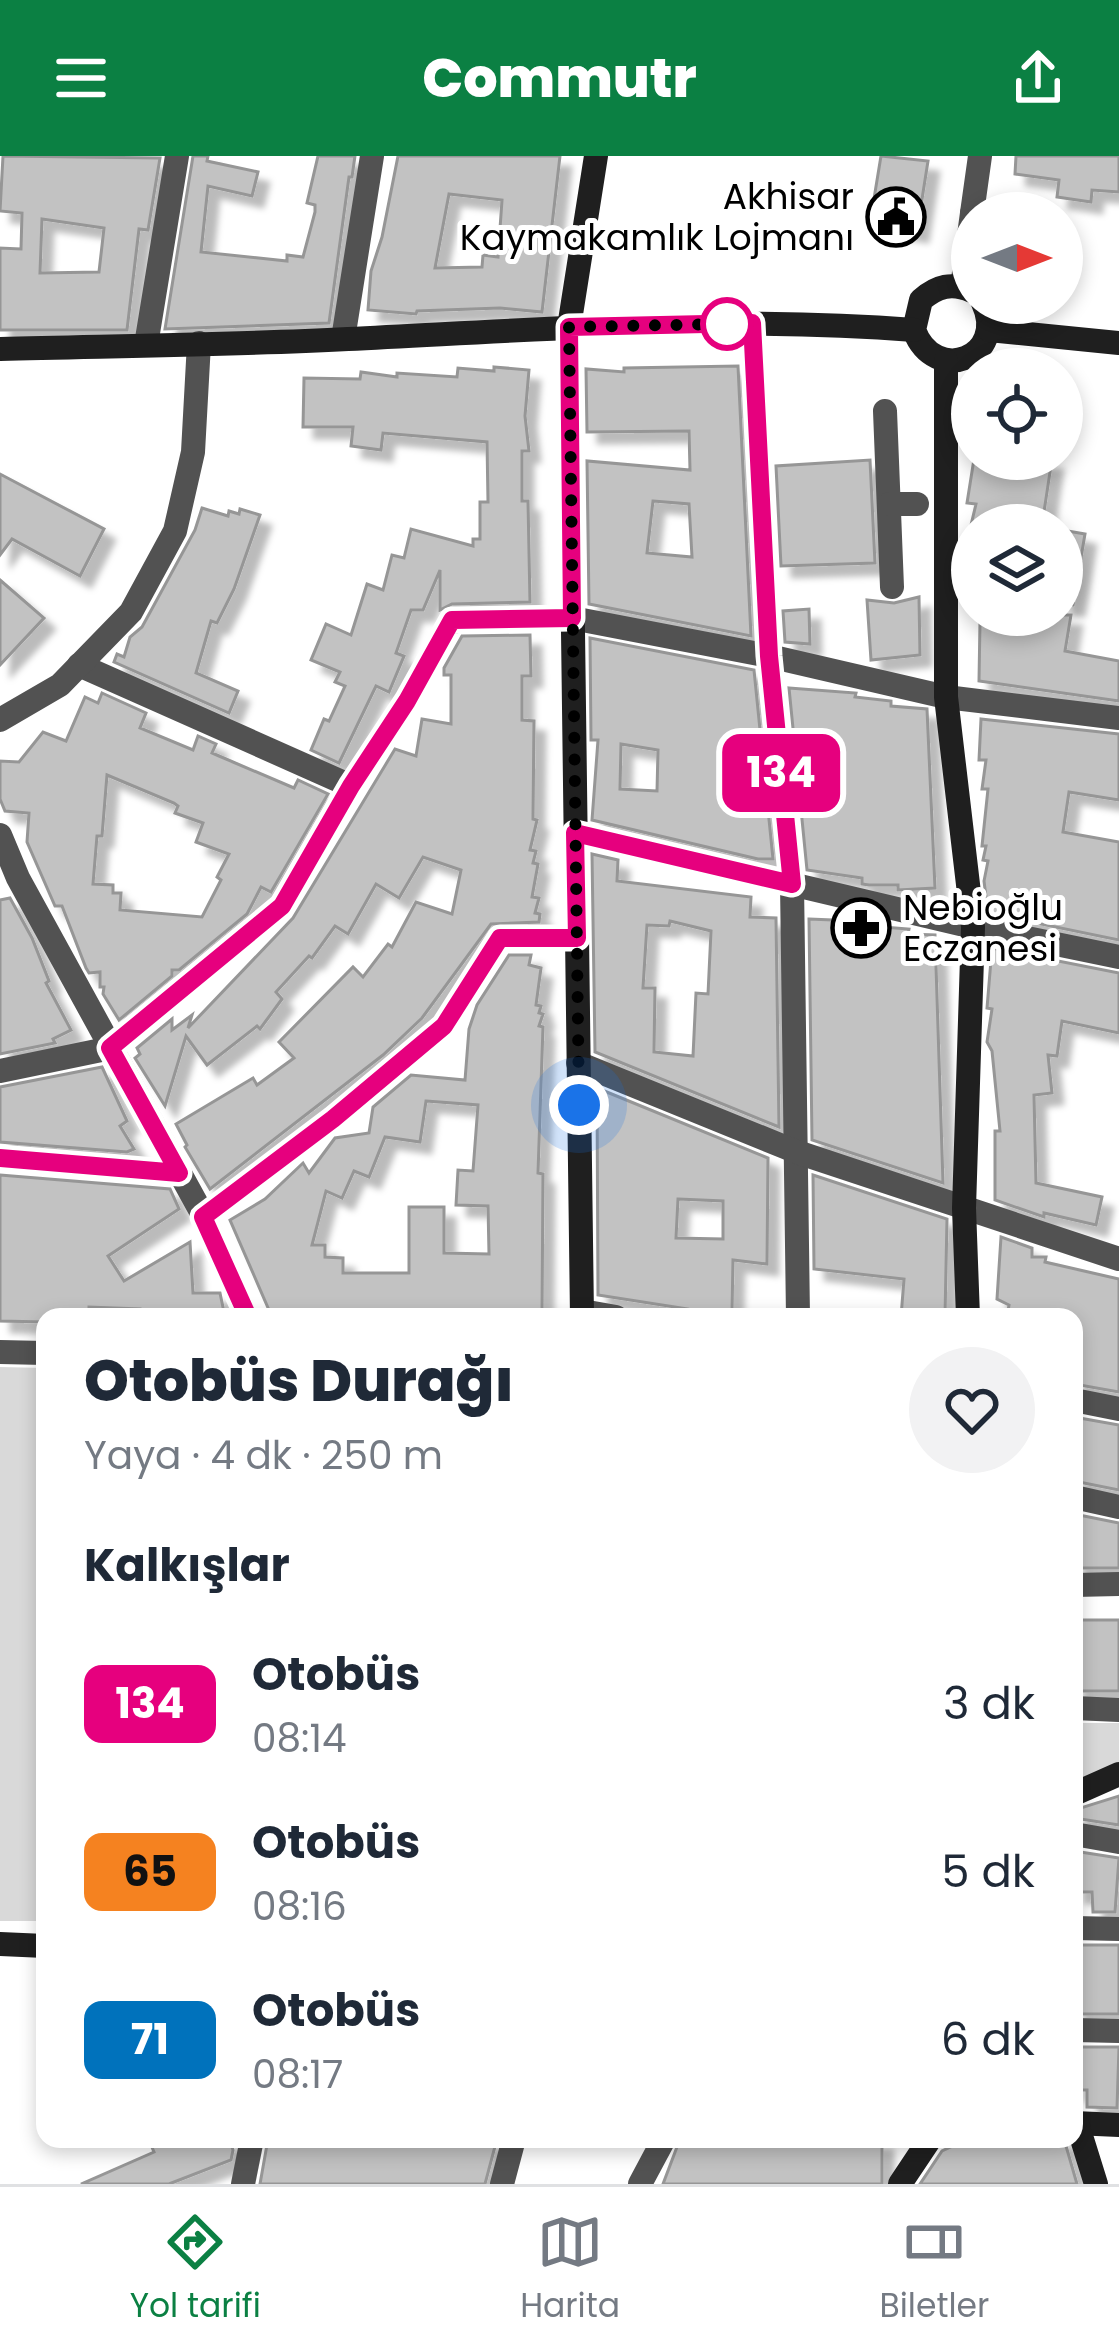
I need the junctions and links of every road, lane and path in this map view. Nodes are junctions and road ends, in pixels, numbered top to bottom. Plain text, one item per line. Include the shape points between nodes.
1 (177, 156) edge
2 (372, 156) edge
3 (596, 156) edge
4 (980, 156) edge
5 (975, 192) edge
6 (951, 288) edge
7 (752, 323) junction
8 (988, 324) edge
9 (569, 327) junction
10 (914, 330) junction
11 (989, 330) junction
12 (343, 339) junction
13 (200, 343) junction
14 (1119, 343) edge
15 (146, 345) junction
16 (0, 350) edge
17 (946, 361) junction
18 (885, 411) dead end
19 (889, 503) junction
20 (917, 503) dead end
21 (892, 587) dead end
22 (572, 618) junction
23 (769, 656) junction
24 (79, 665) junction
25 (946, 697) junction
26 (1119, 718) edge
27 (0, 720) edge
28 (351, 786) junction
29 (575, 833) junction
30 (0, 835) edge
31 (9, 877) edge
32 (792, 884) junction
33 (973, 927) junction
34 (577, 938) junction
35 (1119, 957) edge
36 (110, 1048) junction
37 (578, 1063) junction
38 (0, 1071) edge
39 (797, 1152) junction
40 (0, 1158) edge
41 (179, 1173) junction
42 (964, 1208) junction
43 (203, 1217) junction
44 (1119, 1259) edge
45 (244, 1308) edge
46 (582, 1308) edge
47 (799, 1308) edge
48 (968, 1308) edge
49 (0, 1352) edge
50 (36, 1353) edge
51 (1083, 1402) edge
52 (1119, 1409) edge
53 (1083, 1499) edge
54 (1119, 1507) edge
55 (1119, 1584) edge
56 (1083, 1585) edge
57 (1083, 1708) edge
58 (1119, 1709) edge
59 (1119, 1774) edge
60 (1083, 1790) edge
61 (1083, 1836) edge
62 (1119, 1842) edge
63 (1083, 1928) edge
64 (1119, 1929) edge
65 (0, 1944) edge
66 (36, 1946) edge
67 (1083, 2030) edge
68 (1119, 2032) edge
69 (1083, 2123) edge
70 (1119, 2125) edge
71 (1083, 2144) edge
72 (250, 2148) edge
73 (512, 2148) edge
74 (659, 2148) edge
75 (924, 2148) edge
76 (243, 2184) edge
77 (502, 2184) edge
78 (640, 2184) edge
79 (900, 2184) edge
80 (1096, 2184) edge

1 - 15 street
2 - 12 street
3 - 9 street
4 - 5 street
6 - 10 street via 929,293
7 - 9 street
7 - 10 street
7 - 23 street
8 - 11 street
9 - 12 street
9 - 22 street
10 - 17 street via 925,351
11 - 14 street
11 - 17 street via 978,350
12 - 13 street
13 - 15 street
13 - 24 street via 193,452 175,531 130,612
15 - 16 street
17 - 25 street
18 - 19 street
19 - 20 street
19 - 21 street
22 - 23 street
22 - 28 street via 452,620
22 - 29 street
23 - 25 street
23 - 32 street
24 - 27 street
24 - 28 street
25 - 26 street
25 - 33 street
28 - 36 street via 282,906
29 - 32 street
29 - 34 street
30 - 31 street
31 - 36 street
32 - 33 street
32 - 39 street
33 - 35 street
33 - 42 street
34 - 37 street
34 - 43 street via 500,938 444,1026
36 - 38 street
36 - 41 street
37 - 39 street
37 - 46 street
39 - 42 street
39 - 47 street
40 - 41 street
41 - 43 street
42 - 44 street
42 - 48 street
43 - 45 street
49 - 50 street
51 - 52 street
53 - 54 street
55 - 56 street
57 - 58 street
59 - 60 street
61 - 62 street
63 - 64 street
65 - 66 street
67 - 68 street
69 - 70 street
71 - 80 street
72 - 76 street
73 - 77 street
74 - 78 street
75 - 79 street

